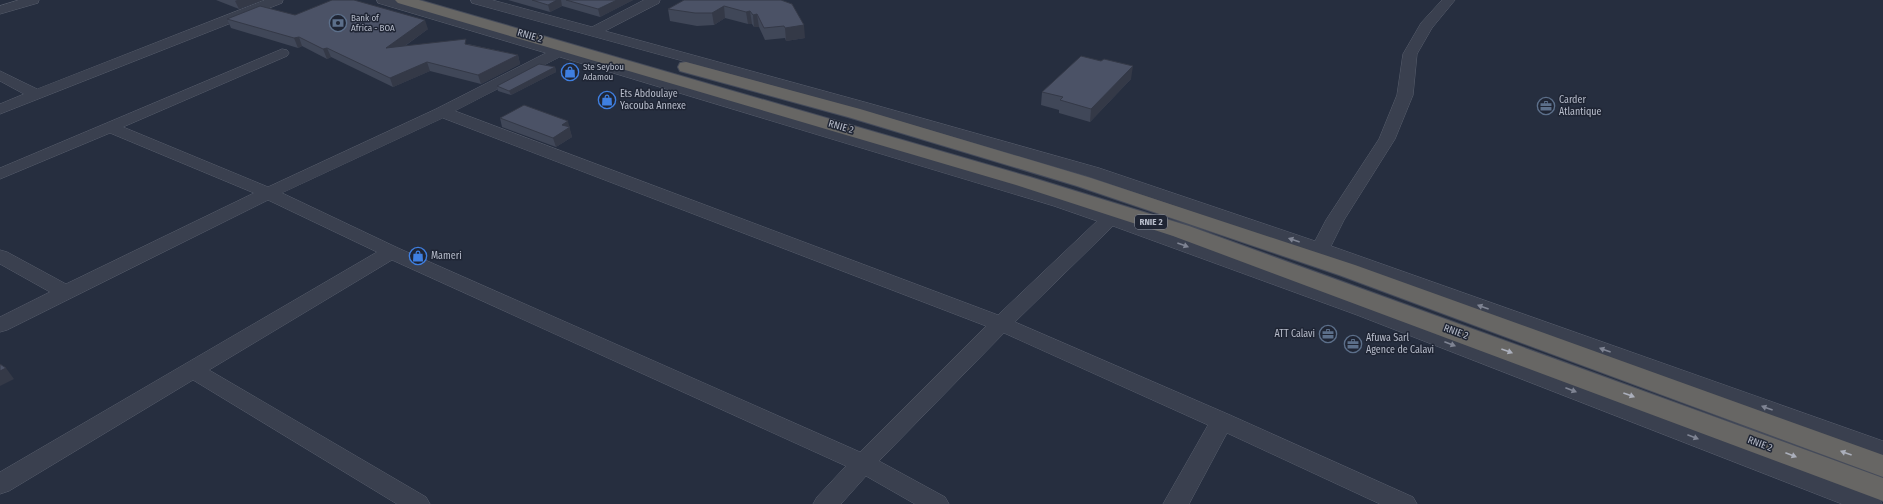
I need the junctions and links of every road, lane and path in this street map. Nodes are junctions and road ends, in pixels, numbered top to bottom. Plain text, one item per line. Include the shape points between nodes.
1 (32, 0) edge
2 (277, 0) edge
3 (383, 0) edge
4 (403, 0) edge
5 (450, 0) edge
6 (477, 0) edge
7 (654, 0) edge
8 (1449, 0) edge
9 (0, 10) edge
10 (593, 32) junction
11 (560, 52) junction
12 (282, 53) dead end
13 (0, 75) edge
14 (37, 95) junction
15 (0, 110) edge
16 (442, 112) junction
17 (110, 127) junction
18 (0, 174) edge
19 (268, 193) junction
20 (1110, 219) junction
21 (1320, 248) junction
22 (391, 252) junction
23 (0, 256) edge
24 (65, 292) junction
25 (0, 324) edge
26 (1001, 324) junction
27 (193, 370) junction
28 (1222, 421) junction
29 (1883, 450) edge
30 (862, 463) junction
31 (1883, 466) edge
32 (0, 484) edge
33 (1883, 490) edge
34 (417, 504) edge
35 (826, 504) edge
36 (936, 504) edge
37 (1176, 504) edge
38 (1404, 504) edge
39 (1869, 504) edge

1 - 9 street
2 - 14 street
3 - 11 street
4 -> 33 highway, RNIE 2 / RNIE 2 via 1023,181 1181,231
31 -> 5 highway, RNIE 2 / RNIE 2 via 1347,270 1084,182 854,113
6 - 10 street
7 - 10 street
8 - 21 street via 1426,26 1410,54 1405,95 1387,139
21 -> 10 street via 1093,172
11 - 16 street
11 - 20 street
12 - 17 street
13 - 14 street
14 - 15 street
16 - 19 street
16 - 26 street
17 - 18 street
17 - 19 street
19 - 22 street
19 - 24 street
20 - 26 street
20 -> 39 street via 1325,296
29 -> 21 street
22 - 27 street
22 - 30 street
23 - 24 street
24 - 25 street
26 - 28 street
26 - 30 street
27 - 32 street
27 - 34 street
28 - 37 street
28 - 38 street
30 - 35 street
30 - 36 street

